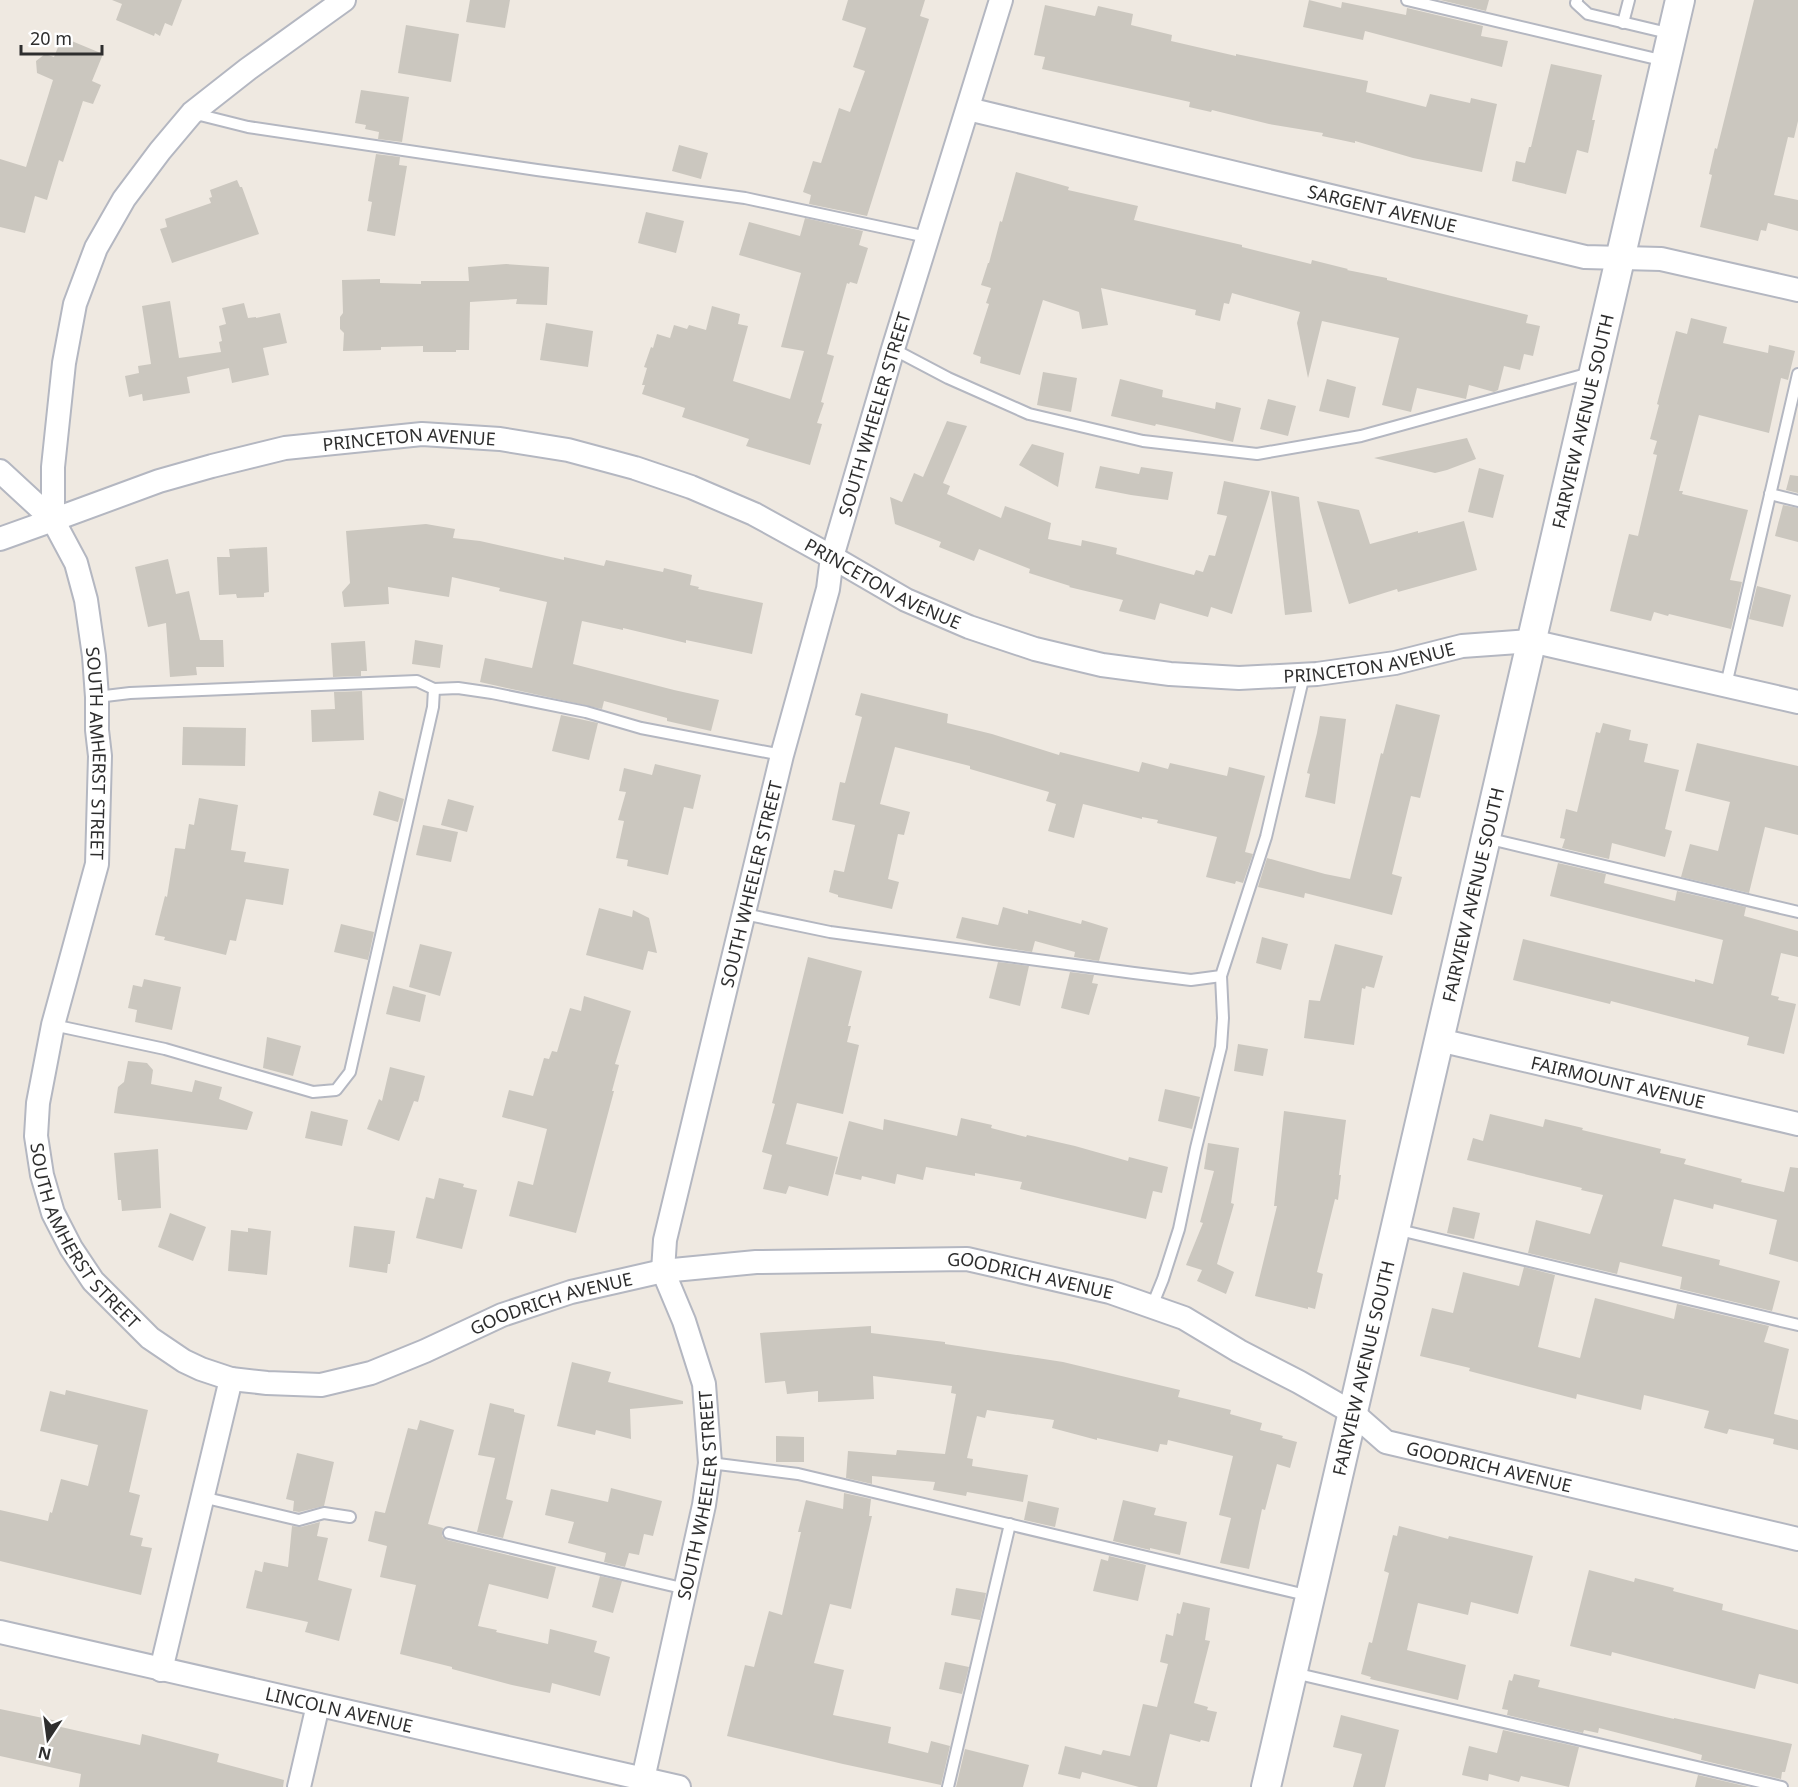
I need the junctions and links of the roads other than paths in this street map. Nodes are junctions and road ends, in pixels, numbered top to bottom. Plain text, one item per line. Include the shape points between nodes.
1 (344, 0) edge
2 (1001, 0) edge
3 (1407, 0) edge
4 (1577, 0) edge
5 (1629, 0) edge
6 (1680, 0) edge
7 (1623, 23) junction
8 (1669, 47) junction
9 (968, 109) junction
10 (192, 113) junction
11 (927, 237) junction
12 (1619, 259) junction
13 (1798, 290) edge
14 (893, 349) junction
15 (1593, 372) junction
16 (1798, 374) edge
17 (0, 471) edge
18 (1770, 494) junction
19 (1798, 501) edge
20 (53, 520) junction
21 (0, 539) edge
22 (832, 557) junction
23 (1532, 640) junction
24 (1304, 675) junction
25 (1726, 685) junction
26 (434, 689) junction
27 (97, 697) junction
28 (1798, 702) edge
29 (782, 755) junction
30 (1486, 838) junction
31 (1798, 912) edge
32 (744, 914) junction
33 (1221, 976) junction
34 (53, 1025) junction
35 (1439, 1040) junction
36 (1798, 1124) edge
37 (1395, 1229) junction
38 (663, 1271) junction
39 (1152, 1306) junction
40 (1798, 1325) edge
41 (231, 1379) junction
42 (1353, 1413) junction
43 (710, 1463) junction
44 (202, 1497) junction
45 (350, 1518) dead end
46 (1010, 1524) junction
47 (449, 1533) dead end
48 (1798, 1539) edge
49 (686, 1589) junction
50 (1310, 1596) junction
51 (0, 1632) edge
52 (161, 1670) junction
53 (1292, 1673) junction
54 (318, 1705) junction
55 (643, 1779) junction
56 (299, 1787) edge
57 (679, 1787) edge
58 (948, 1787) edge
59 (1266, 1787) edge
60 (1782, 1787) edge

1 - 10 street, SOUTH AMHERST STREET
2 - 9 street, SOUTH WHEELER STREET
3 - 8 lane
4 - 7 lane via 1588,14
5 - 7 lane
6 - 8 street, FAIRVIEW AVENUE SOUTH
7 - 8 lane
8 - 12 street, FAIRVIEW AVENUE SOUTH
9 - 11 street, SOUTH WHEELER STREET
9 - 12 street, SARGENT AVENUE via 1585,257
10 - 11 lane via 248,127 745,198
10 - 20 street, SOUTH AMHERST STREET via 124,199 96,248 75,304 64,363 53,467
11 - 14 street, SOUTH WHEELER STREET
12 - 13 street, SARGENT AVENUE via 1661,259
12 - 15 street, FAIRVIEW AVENUE SOUTH
14 - 15 lane via 1029,414 1143,441 1257,454 1361,436
14 - 22 street, SOUTH WHEELER STREET
15 - 23 street, FAIRVIEW AVENUE SOUTH
16 - 18 lane
17 - 20 street
18 - 19 lane
18 - 25 lane
20 - 21 street, PRINCETON AVENUE
20 - 22 street, PRINCETON AVENUE via 159,481 285,448 422,434 500,439 568,450 635,468 754,514
20 - 27 street, SOUTH AMHERST STREET via 75,562 86,600
22 - 24 street, PRINCETON AVENUE via 906,600 1035,649 1102,665 1170,674 1239,678
22 - 29 street, SOUTH WHEELER STREET via 828,589
23 - 24 street, PRINCETON AVENUE via 1462,646 1395,663
23 - 25 street, PRINCETON AVENUE
23 - 30 street, FAIRVIEW AVENUE SOUTH
24 - 33 lane via 1266,837
25 - 28 street, PRINCETON AVENUE
26 - 27 lane via 417,681
26 - 29 lane via 492,693 641,728
26 - 34 lane via 350,1072 336,1090 313,1092 165,1049
27 - 34 street, SOUTH AMHERST STREET via 97,864
29 - 32 street, SOUTH WHEELER STREET
30 - 31 lane
30 - 35 street, FAIRVIEW AVENUE SOUTH
32 - 33 lane via 830,932 1134,973 1191,980
32 - 38 street, SOUTH WHEELER STREET via 665,1240
33 - 39 lane via 1221,1047 1179,1228
34 - 41 street, SOUTH AMHERST STREET via 38,1103 36,1136 53,1213 93,1281 150,1338 201,1370
35 - 36 street, FAIRMOUNT AVENUE
35 - 37 street, FAIRVIEW AVENUE SOUTH
37 - 40 lane
37 - 42 street, FAIRVIEW AVENUE SOUTH
38 - 39 street, GOODRICH AVENUE via 756,1262 967,1259 1110,1292
38 - 41 street, GOODRICH AVENUE via 571,1292 502,1315 371,1373 321,1385
38 - 43 street, SOUTH WHEELER STREET via 704,1384
39 - 42 street, GOODRICH AVENUE via 1184,1318
41 - 44 street
42 - 48 street, GOODRICH AVENUE via 1386,1442
42 - 50 street, FAIRVIEW AVENUE SOUTH
43 - 46 lane via 798,1474
43 - 49 street, SOUTH WHEELER STREET
44 - 45 lane via 299,1520 324,1513
44 - 52 street
46 - 50 lane
46 - 58 lane
47 - 49 lane
49 - 55 street, SOUTH WHEELER STREET
50 - 53 street, FAIRVIEW AVENUE SOUTH
51 - 52 street, LINCOLN AVENUE
52 - 54 street, LINCOLN AVENUE
53 - 59 street, FAIRVIEW AVENUE SOUTH
53 - 60 lane
54 - 55 street, LINCOLN AVENUE
54 - 56 street
55 - 57 street, LINCOLN AVENUE

